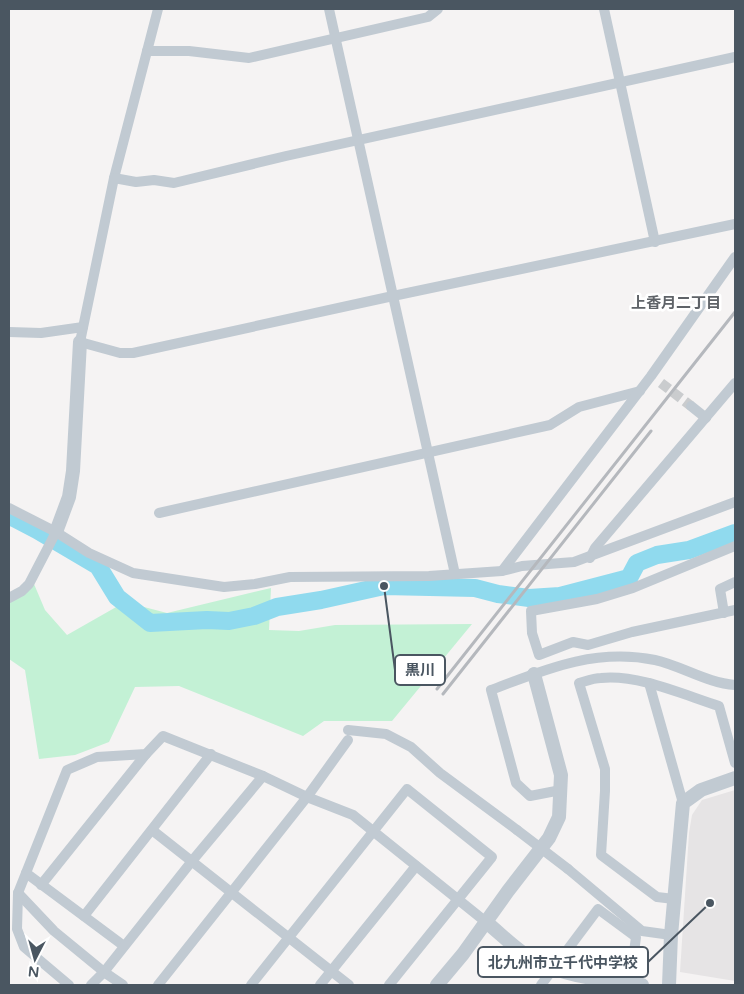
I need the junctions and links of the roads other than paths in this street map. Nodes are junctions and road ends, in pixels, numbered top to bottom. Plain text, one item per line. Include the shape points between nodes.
1 (158, 9) edge
2 (329, 9) edge
3 (438, 9) edge
4 (604, 9) edge
5 (336, 38) junction
6 (147, 50) junction
7 (735, 57) edge
8 (620, 83) junction
9 (358, 141) junction
10 (114, 178) junction
11 (735, 224) edge
12 (654, 242) junction
13 (735, 257) edge
14 (393, 296) junction
15 (83, 327) junction
16 (9, 332) edge
17 (80, 342) junction
18 (651, 376) junction
19 (661, 383) tunnel mouth
20 (735, 383) edge
21 (640, 392) junction
22 (691, 406) tunnel mouth
23 (706, 418) junction
24 (428, 453) junction
25 (735, 502) edge
26 (9, 508) edge
27 (159, 513) dead end
28 (55, 535) junction
29 (735, 546) edge
30 (590, 558) junction
31 (502, 571) junction
32 (455, 574) junction
33 (735, 582) edge
34 (9, 598) edge
35 (735, 610) edge
36 (724, 613) junction
37 (534, 674) junction
38 (649, 683) junction
39 (735, 685) edge
40 (146, 754) junction
41 (211, 754) junction
42 (735, 763) edge
43 (264, 776) junction
44 (735, 778) edge
45 (561, 790) junction
46 (307, 797) junction
47 (683, 803) junction
48 (152, 830) junction
49 (373, 832) junction
50 (192, 861) junction
51 (416, 866) junction
52 (26, 873) junction
53 (41, 884) junction
54 (18, 893) junction
55 (232, 893) junction
56 (674, 899) junction
57 (457, 900) junction
58 (84, 916) junction
59 (486, 922) junction
60 (13, 923) edge
61 (671, 935) junction
62 (289, 938) junction
63 (124, 946) junction
64 (553, 968) junction
65 (331, 971) junction
66 (104, 972) junction
67 (636, 984) edge
68 (69, 985) edge
69 (92, 985) edge
70 (124, 985) edge
71 (158, 985) edge
72 (251, 985) edge
73 (320, 985) edge
74 (348, 985) edge
75 (389, 985) edge
76 (437, 985) edge
77 (541, 985) edge
78 (669, 985) edge

1 - 6 street
2 - 5 street
3 - 5 street via 428,17
4 - 8 street
5 - 6 street via 249,58
5 - 9 street
6 - 10 street
7 - 8 street
8 - 9 street
8 - 12 street
9 - 10 street via 174,183
9 - 14 street
10 - 15 street
11 - 12 street
12 - 14 street
13 - 18 street
14 - 17 street via 134,353
14 - 24 street
15 - 16 street via 42,333
15 - 17 street
17 - 28 street via 73,470 69,497
18 - 19 street
18 - 21 street
20 - 23 street
21 - 24 street via 579,407 550,425
21 - 31 street
22 - 23 street
23 - 30 street via 595,548
24 - 27 street
24 - 32 street
25 - 30 street
26 - 28 street
28 - 32 street via 133,573 224,587 290,577
28 - 34 street via 29,584
29 - 36 street via 632,588 597,599 530,611 539,655 573,642 588,644
30 - 31 street
31 - 32 street
33 - 36 street via 720,588
35 - 36 street
37 - 39 street via 582,659 630,657 655,660
37 - 45 street via 561,775
37 - 45 street via 491,690 516,783 530,796
38 - 42 street via 719,706
38 - 47 street
38 - 56 street via 602,678 578,683 605,769 601,855 657,897
40 - 41 street via 163,736
40 - 52 street via 97,757 67,770
40 - 53 street
41 - 43 street
41 - 48 street
43 - 46 street
43 - 50 street
44 - 47 street via 701,790
45 - 59 street via 560,817 549,838
46 - 49 street via 353,816
46 - 55 street
46 - 61 street, bridge via 348,735 386,734 411,747 642,931
47 - 56 street
48 - 50 street
48 - 58 street
49 - 51 street
49 - 57 street via 407,789 492,857
49 - 62 street
50 - 55 street
50 - 63 street
51 - 57 street
51 - 65 street
52 - 53 street
52 - 54 street
53 - 58 street
54 - 60 street
54 - 66 street via 54,931
55 - 62 street
55 - 71 street
56 - 61 street
57 - 59 street
57 - 75 street
58 - 63 street
59 - 64 street via 532,960
59 - 76 street
60 - 68 street via 24,947
61 - 78 street
62 - 65 street
62 - 72 street
63 - 66 street
64 - 67 street
64 - 67 street via 598,909 636,936
64 - 77 street
65 - 73 street
65 - 74 street
66 - 69 street
66 - 70 street

